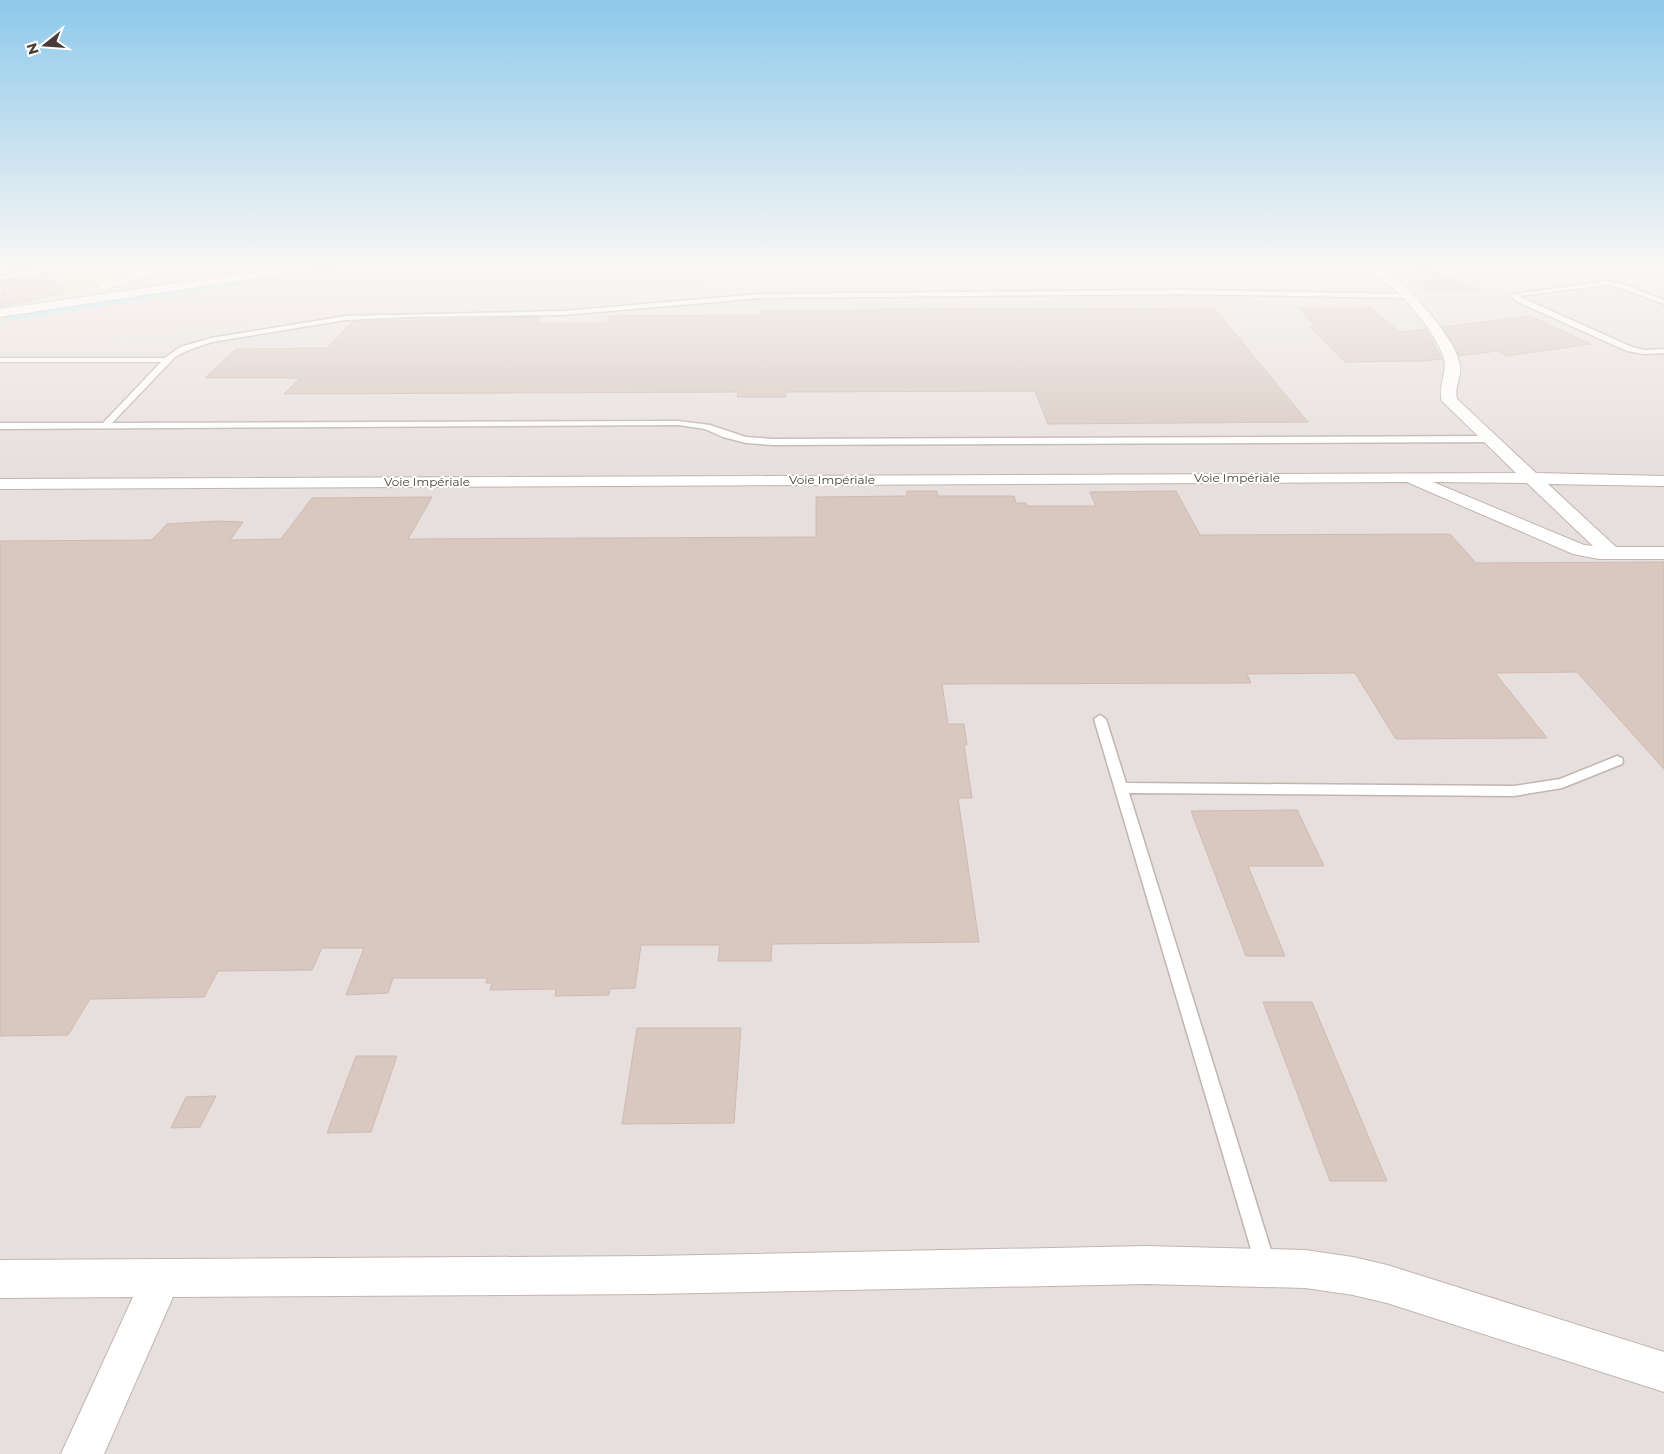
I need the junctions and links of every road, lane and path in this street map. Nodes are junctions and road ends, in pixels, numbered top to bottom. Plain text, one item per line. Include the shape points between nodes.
1 (256, 333) edge
2 (1438, 333) edge
3 (1592, 333) edge
4 (1664, 351) edge
5 (0, 360) edge
6 (168, 360) junction
7 (106, 425) junction
8 (0, 426) edge
9 (1490, 440) junction
10 (1405, 477) junction
11 (1529, 477) junction
12 (1664, 480) edge
13 (0, 484) edge
14 (1611, 553) junction
15 (1664, 553) edge
16 (1100, 719) dead end
17 (1618, 761) dead end
18 (1121, 788) junction
19 (1267, 1268) junction
20 (162, 1278) junction
21 (0, 1279) edge
22 (1664, 1372) edge
23 (82, 1454) edge

1 - 6 lane via 211,340 184,349
2 - 9 street via 1448,347 1453,368 1448,398
3 - 4 lane via 1624,347 1644,352
5 - 6 lane
6 - 7 lane
7 - 8 lane
7 - 9 lane via 684,424 707,427 746,440 773,442
9 - 11 street
10 - 11 street, Voie Impériale
10 - 13 street, Voie Impériale
10 - 14 street via 1566,545 1590,552
11 - 12 street, Voie Impériale
11 - 14 street
14 - 15 street
16 - 18 lane
17 - 18 lane via 1562,784 1514,791
18 - 19 lane
19 - 20 street via 1146,1265 661,1275
19 - 22 street via 1328,1272 1387,1284
20 - 21 street
20 - 23 street

